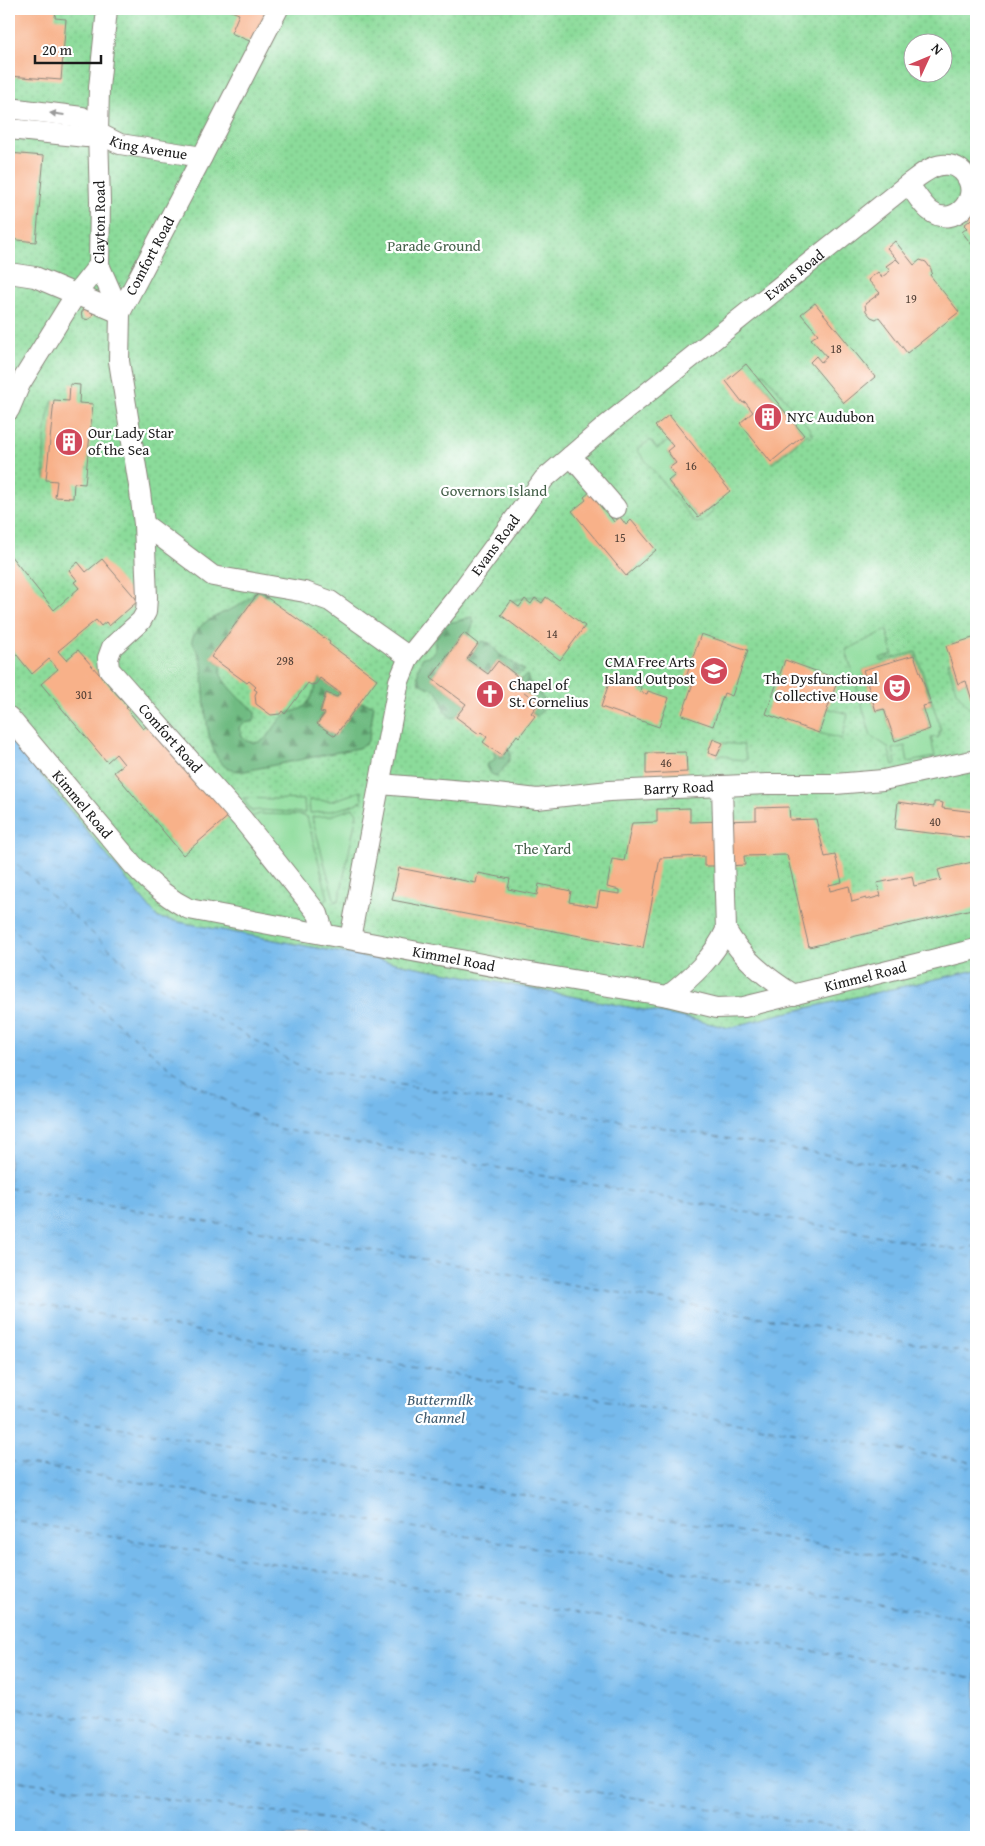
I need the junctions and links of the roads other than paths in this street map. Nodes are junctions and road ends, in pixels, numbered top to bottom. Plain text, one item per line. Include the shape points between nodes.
1 (107, 9) edge
2 (278, 9) edge
3 (9, 108) edge
4 (9, 130) edge
5 (98, 133) junction
6 (202, 157) junction
7 (908, 184) dead end
8 (99, 265) junction
9 (9, 273) edge
10 (76, 294) junction
11 (120, 313) junction
12 (9, 410) edge
13 (571, 456) junction
14 (616, 508) dead end
15 (144, 524) junction
16 (409, 657) junction
17 (9, 717) edge
18 (976, 760) edge
19 (380, 784) junction
20 (722, 786) junction
21 (726, 930) junction
22 (324, 934) junction
23 (350, 939) junction
24 (976, 950) edge
25 (794, 995) junction
26 (668, 996) junction

1 - 5 street, Clayton Road
2 - 6 street, Comfort Road
5 -> 3 street, King Avenue via 82,117
4 - 5 street, King Avenue via 86,137
5 - 6 street, King Avenue via 120,144
5 - 8 street, Clayton Road
6 - 11 street, Comfort Road
7 - 13 street, Evans Road
8 - 10 street, Clayton Road
8 - 11 street
9 - 10 street via 35,276
10 - 11 street
10 - 12 street, Clayton Road via 20,384
11 - 15 street, Comfort Road via 119,361
13 - 14 street
13 - 16 street, Evans Road via 544,478
15 - 16 street via 213,576 305,592 330,601
15 - 22 street, Comfort Road via 146,612 141,621 112,646 109,669 243,820 318,914
16 - 19 street, Evans Road via 399,681
17 - 22 street, Kimmel Road via 134,866 172,901 196,910
18 - 20 street, Barry Road via 883,780
19 - 20 street, Barry Road via 537,799 610,791
19 - 23 street, Evans Road
20 - 21 street
21 - 25 street via 734,945 756,968
21 - 26 street via 704,964
22 - 23 street, Kimmel Road
23 - 26 street, Kimmel Road
24 - 25 street, Kimmel Road
25 - 26 street, Kimmel Road via 732,1008 717,1008

